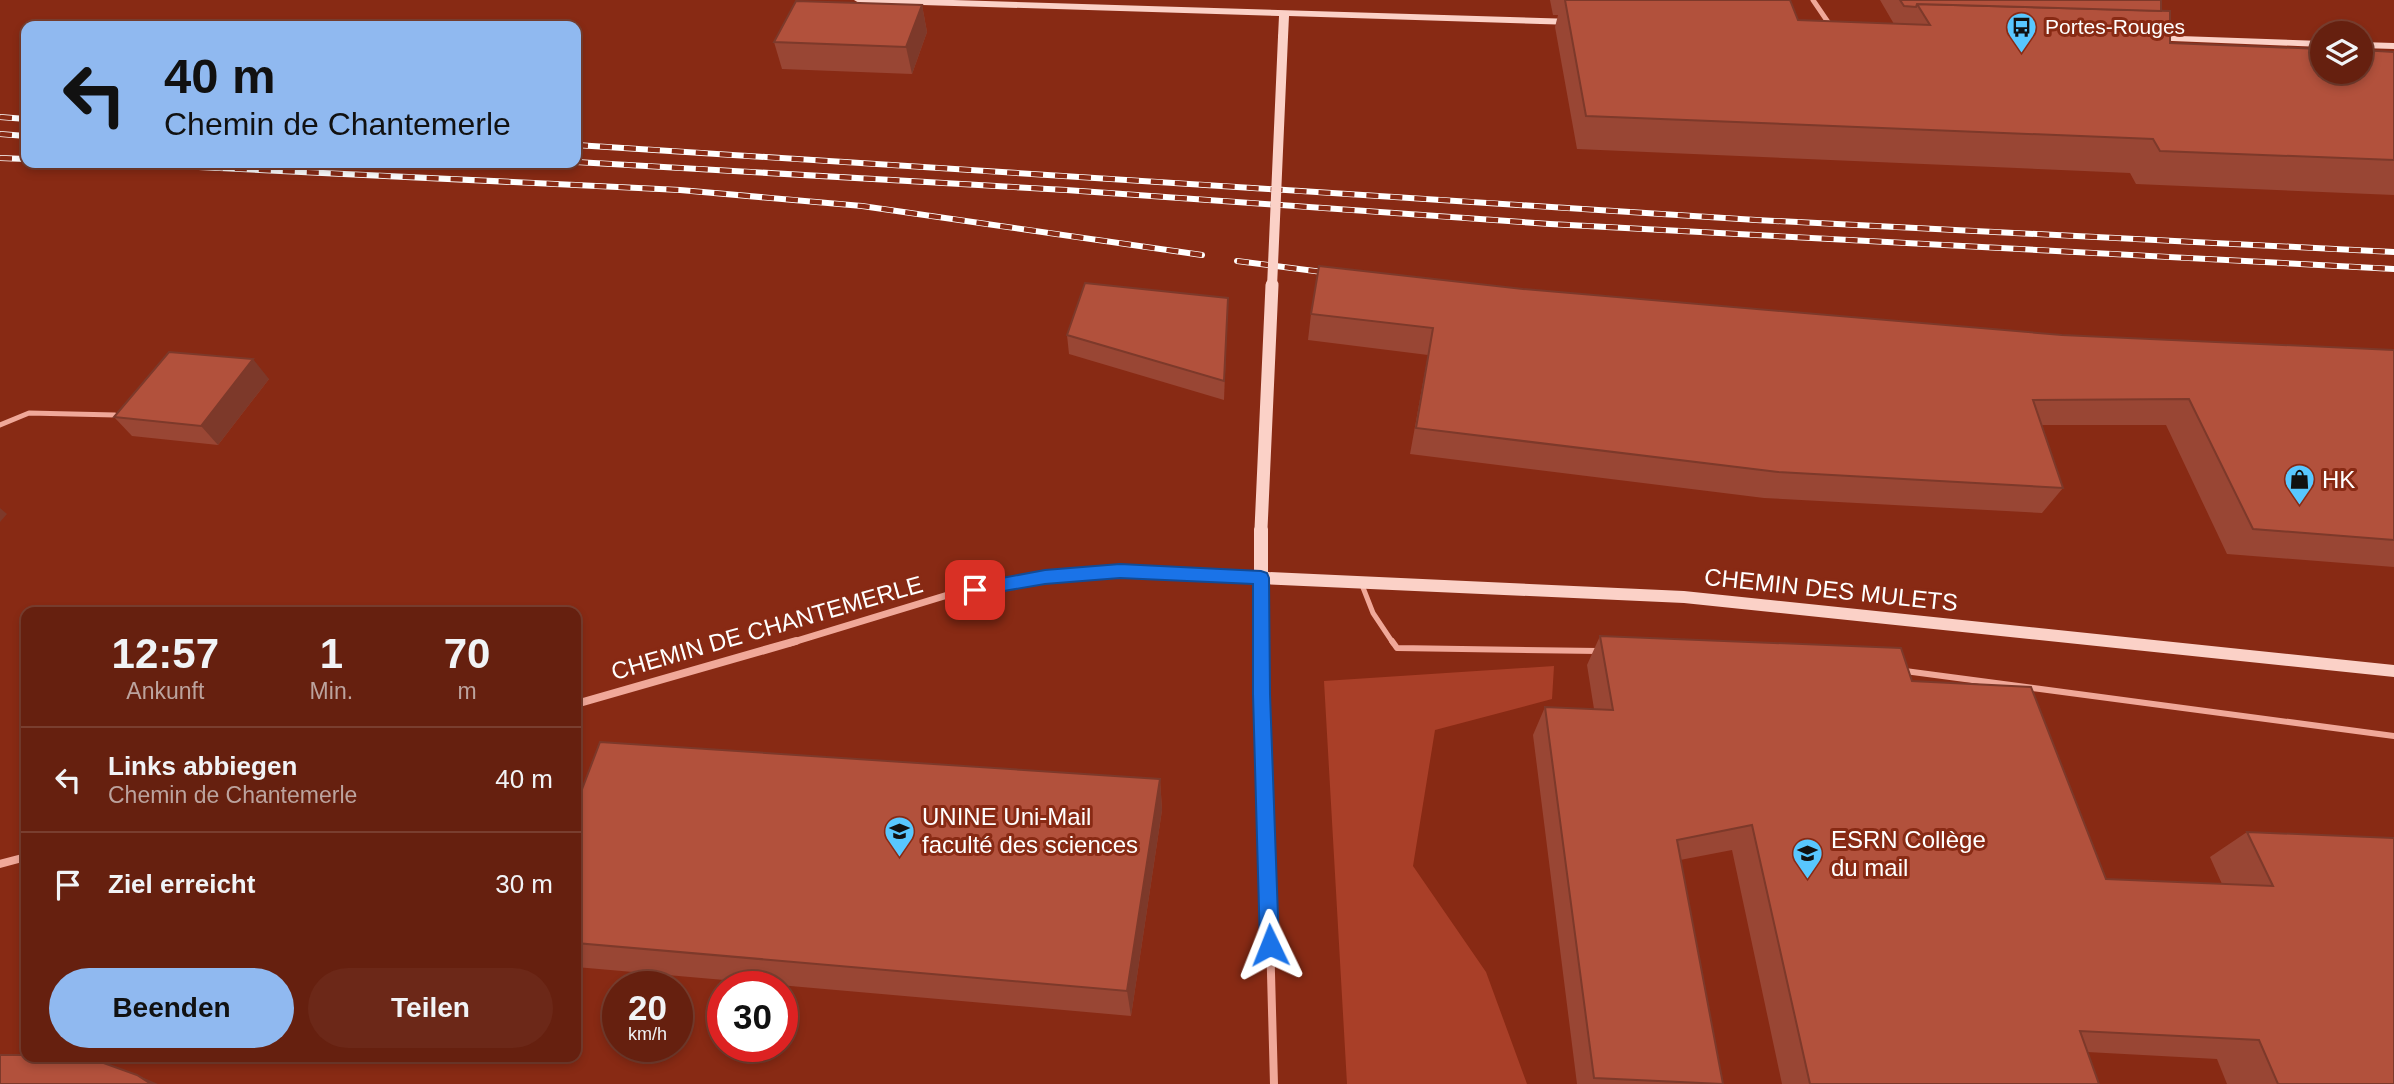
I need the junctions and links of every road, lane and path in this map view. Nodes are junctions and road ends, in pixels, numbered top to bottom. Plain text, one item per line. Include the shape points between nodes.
1 (859, 0) edge
2 (1813, 0) edge
3 (1284, 13) junction
4 (1588, 22) edge
5 (1819, 29) edge
6 (1833, 29) junction
7 (1845, 30) edge
8 (2133, 38) edge
9 (2310, 44) edge
10 (2373, 45) edge
11 (2394, 46) edge
12 (115, 415) edge
13 (0, 425) edge
14 (1261, 578) junction
15 (1361, 582) junction
16 (1613, 652) edge
17 (1898, 670) edge
18 (2394, 671) edge
19 (581, 703) edge
20 (2394, 736) edge
21 (21, 858) edge
22 (0, 864) edge
23 (1274, 1084) edge

1 - 3 street
2 - 6 street
3 - 4 street
3 - 14 street, bridge
5 - 6 street
6 - 7 street
8 - 9 street
10 - 11 street
12 - 13 lane via 29,413
14 - 15 street, CHEMIN DES MULETS
14 - 19 street, CHEMIN DE CHANTEMERLE via 1120,571 978,589
14 - 23 street
15 - 16 lane via 1373,613 1397,648
15 - 18 street, CHEMIN DES MULETS via 1684,597
17 - 20 lane
21 - 22 street

